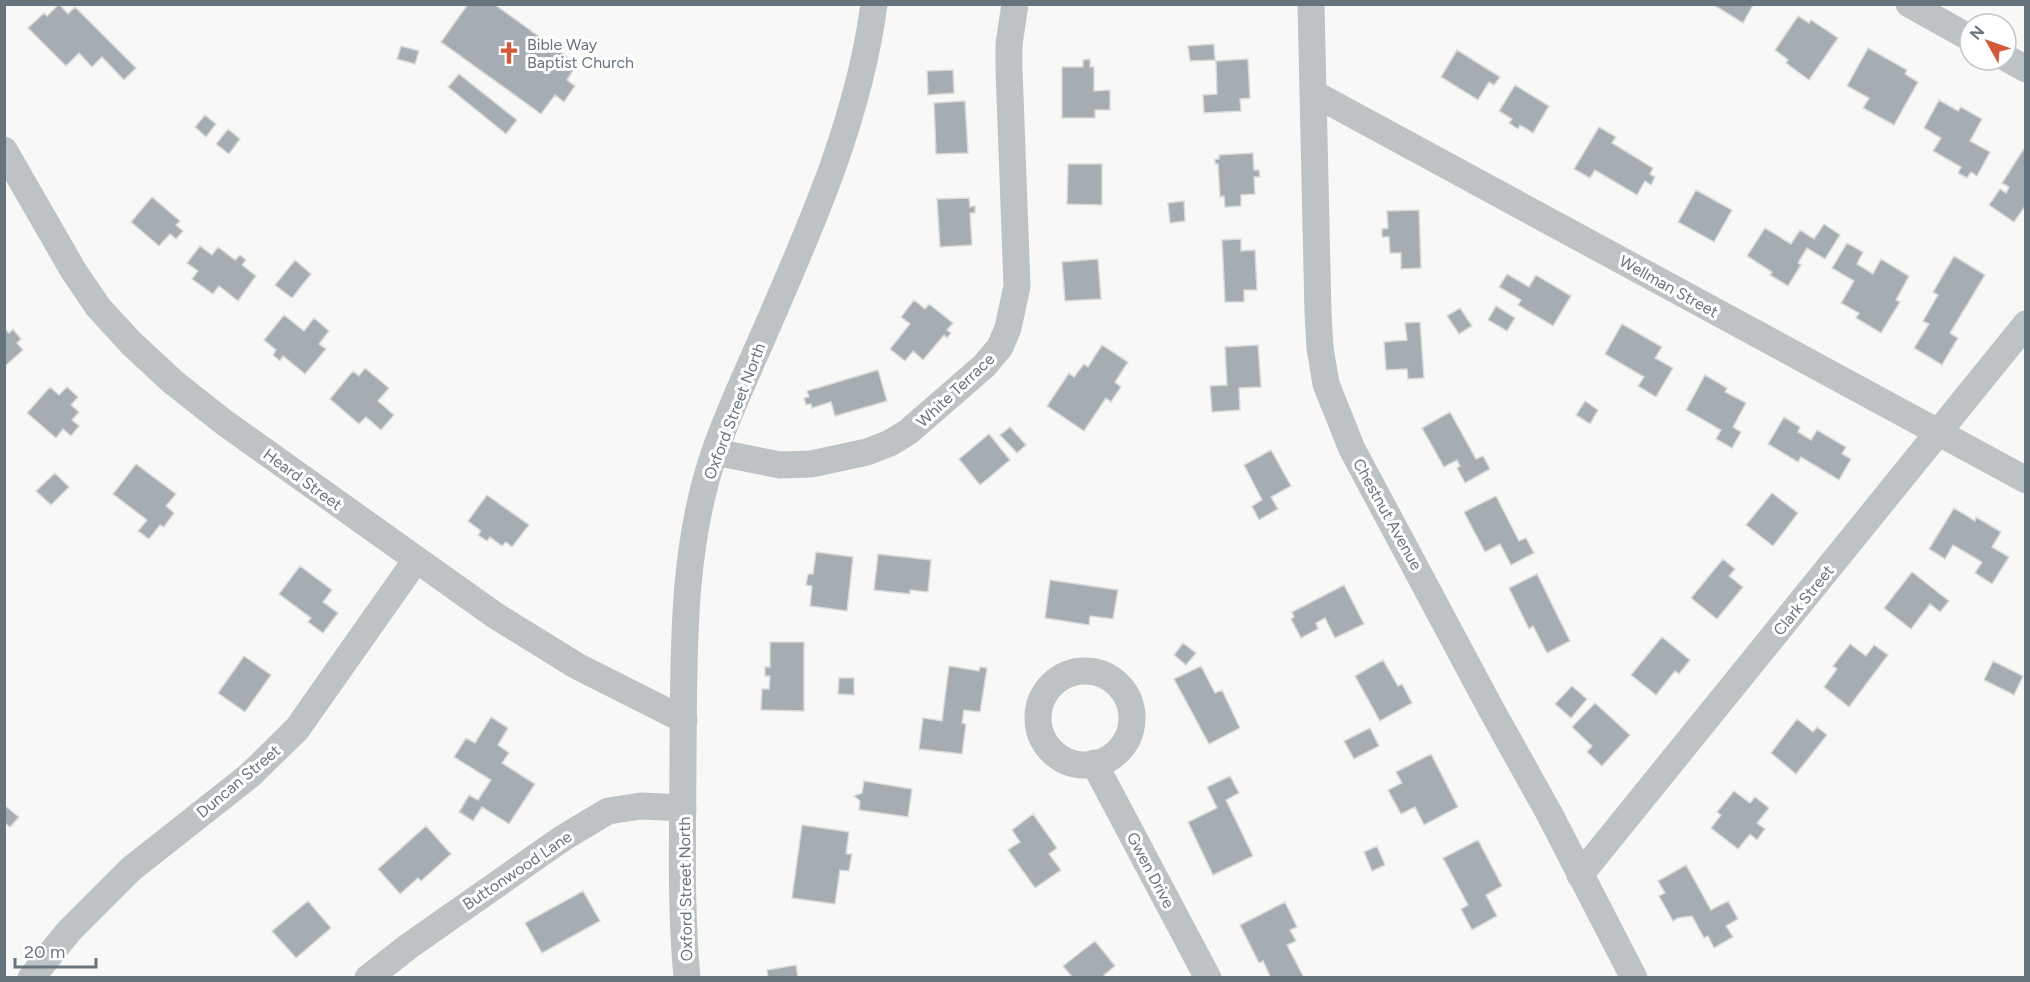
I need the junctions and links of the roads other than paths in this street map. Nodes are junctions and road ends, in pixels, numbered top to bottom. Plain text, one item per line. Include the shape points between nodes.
1 (874, 4) edge
2 (1015, 4) edge
3 (1311, 4) edge
4 (1909, 4) edge
5 (1958, 31) edge
6 (1313, 93) junction
7 (4, 150) edge
8 (2025, 324) edge
9 (1939, 432) junction
10 (715, 452) junction
11 (2025, 480) edge
12 (416, 560) junction
13 (684, 720) junction
14 (1094, 763) dead end
15 (683, 808) junction
16 (1580, 875) junction
17 (1201, 974) edge
18 (31, 978) edge
19 (368, 978) edge
20 (687, 978) edge
21 (1634, 978) edge

1 - 10 street, Oxford Street North via 857,91 831,171
2 - 10 street, White Terrace via 1009,69 1017,286 1000,347 984,366 908,432 867,452 811,464 780,465
3 - 6 street, Chestnut Avenue
4 - 5 street
6 - 9 street, Wellman Street
6 - 16 street, Chestnut Avenue via 1318,313 1326,384 1352,449
7 - 12 street, Heard Street via 73,270 98,307 131,343 225,423
8 - 9 street, Clark Street
9 - 11 street, Wellman Street
9 - 16 street, Clark Street
10 - 13 street, Oxford Street North via 690,556 685,608
12 - 13 street, Heard Street via 577,666
12 - 18 street, Duncan Street via 297,729 250,775 124,875 69,931
13 - 15 street, Oxford Street North
14 - 17 street, Gwen Drive
15 - 19 street, Buttonwood Lane via 641,806 608,811 563,838
15 - 20 street, Oxford Street North via 682,912
16 - 21 street, Chestnut Avenue

